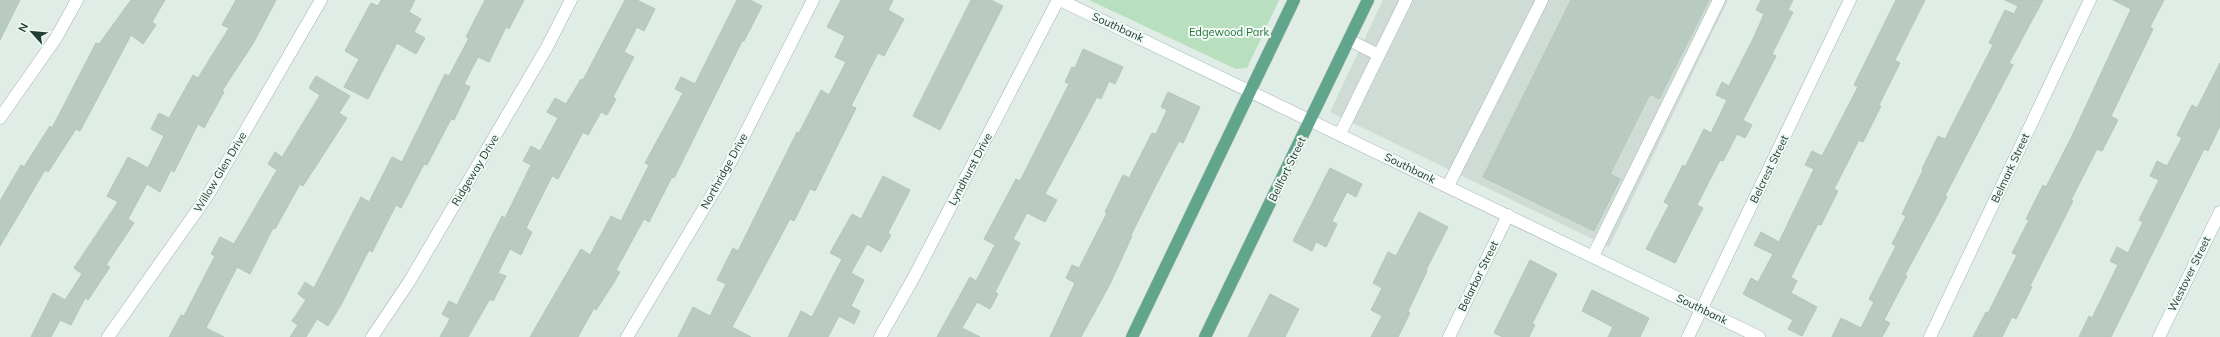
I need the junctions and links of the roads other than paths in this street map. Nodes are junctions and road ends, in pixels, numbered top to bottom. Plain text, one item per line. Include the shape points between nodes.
1 (77, 0) edge
2 (321, 0) edge
3 (571, 0) edge
4 (813, 0) edge
5 (1059, 0) edge
6 (1294, 0) edge
7 (1368, 0) edge
8 (1406, 0) edge
9 (1542, 0) edge
10 (1719, 0) edge
11 (1850, 0) edge
12 (2090, 0) edge
13 (1349, 40) junction
14 (1379, 55) junction
15 (1249, 90) junction
16 (0, 118) edge
17 (1310, 119) junction
18 (1340, 134) junction
19 (1448, 186) junction
20 (2220, 212) edge
21 (1508, 215) junction
22 (1593, 256) junction
23 (1702, 309) junction
24 (108, 337) edge
25 (372, 337) edge
26 (627, 337) edge
27 (880, 337) edge
28 (1132, 337) edge
29 (1205, 337) edge
30 (1449, 337) edge
31 (1688, 337) edge
32 (1759, 337) edge
33 (1930, 337) edge
34 (2159, 337) edge

1 - 16 street via 56,38
2 - 24 street, Willow Glen Drive via 208,195
3 - 25 street, Ridgeway Drive via 538,63 409,282
4 - 26 street, Northridge Drive via 725,173
5 - 15 street, Southbank
5 - 27 street, Lyndhurst Drive
6 - 15 main road
7 - 13 main road, Bellfort Street
8 - 14 street
9 - 19 street
10 - 22 street
11 - 23 street, Belcrest Street
12 - 33 street, Belmark Street
13 - 14 street
13 - 17 main road, Bellfort Street
14 - 18 street
15 - 17 street, Southbank
15 - 28 main road
17 - 18 street, Southbank
17 - 29 main road, Bellfort Street
18 - 19 street, Southbank
19 - 21 street, Southbank
20 - 34 street, Westover Street
21 - 22 street, Southbank
21 - 30 street, Belarbor Street
22 - 23 street, Southbank
23 - 31 street, Belcrest Street
23 - 32 street, Southbank

